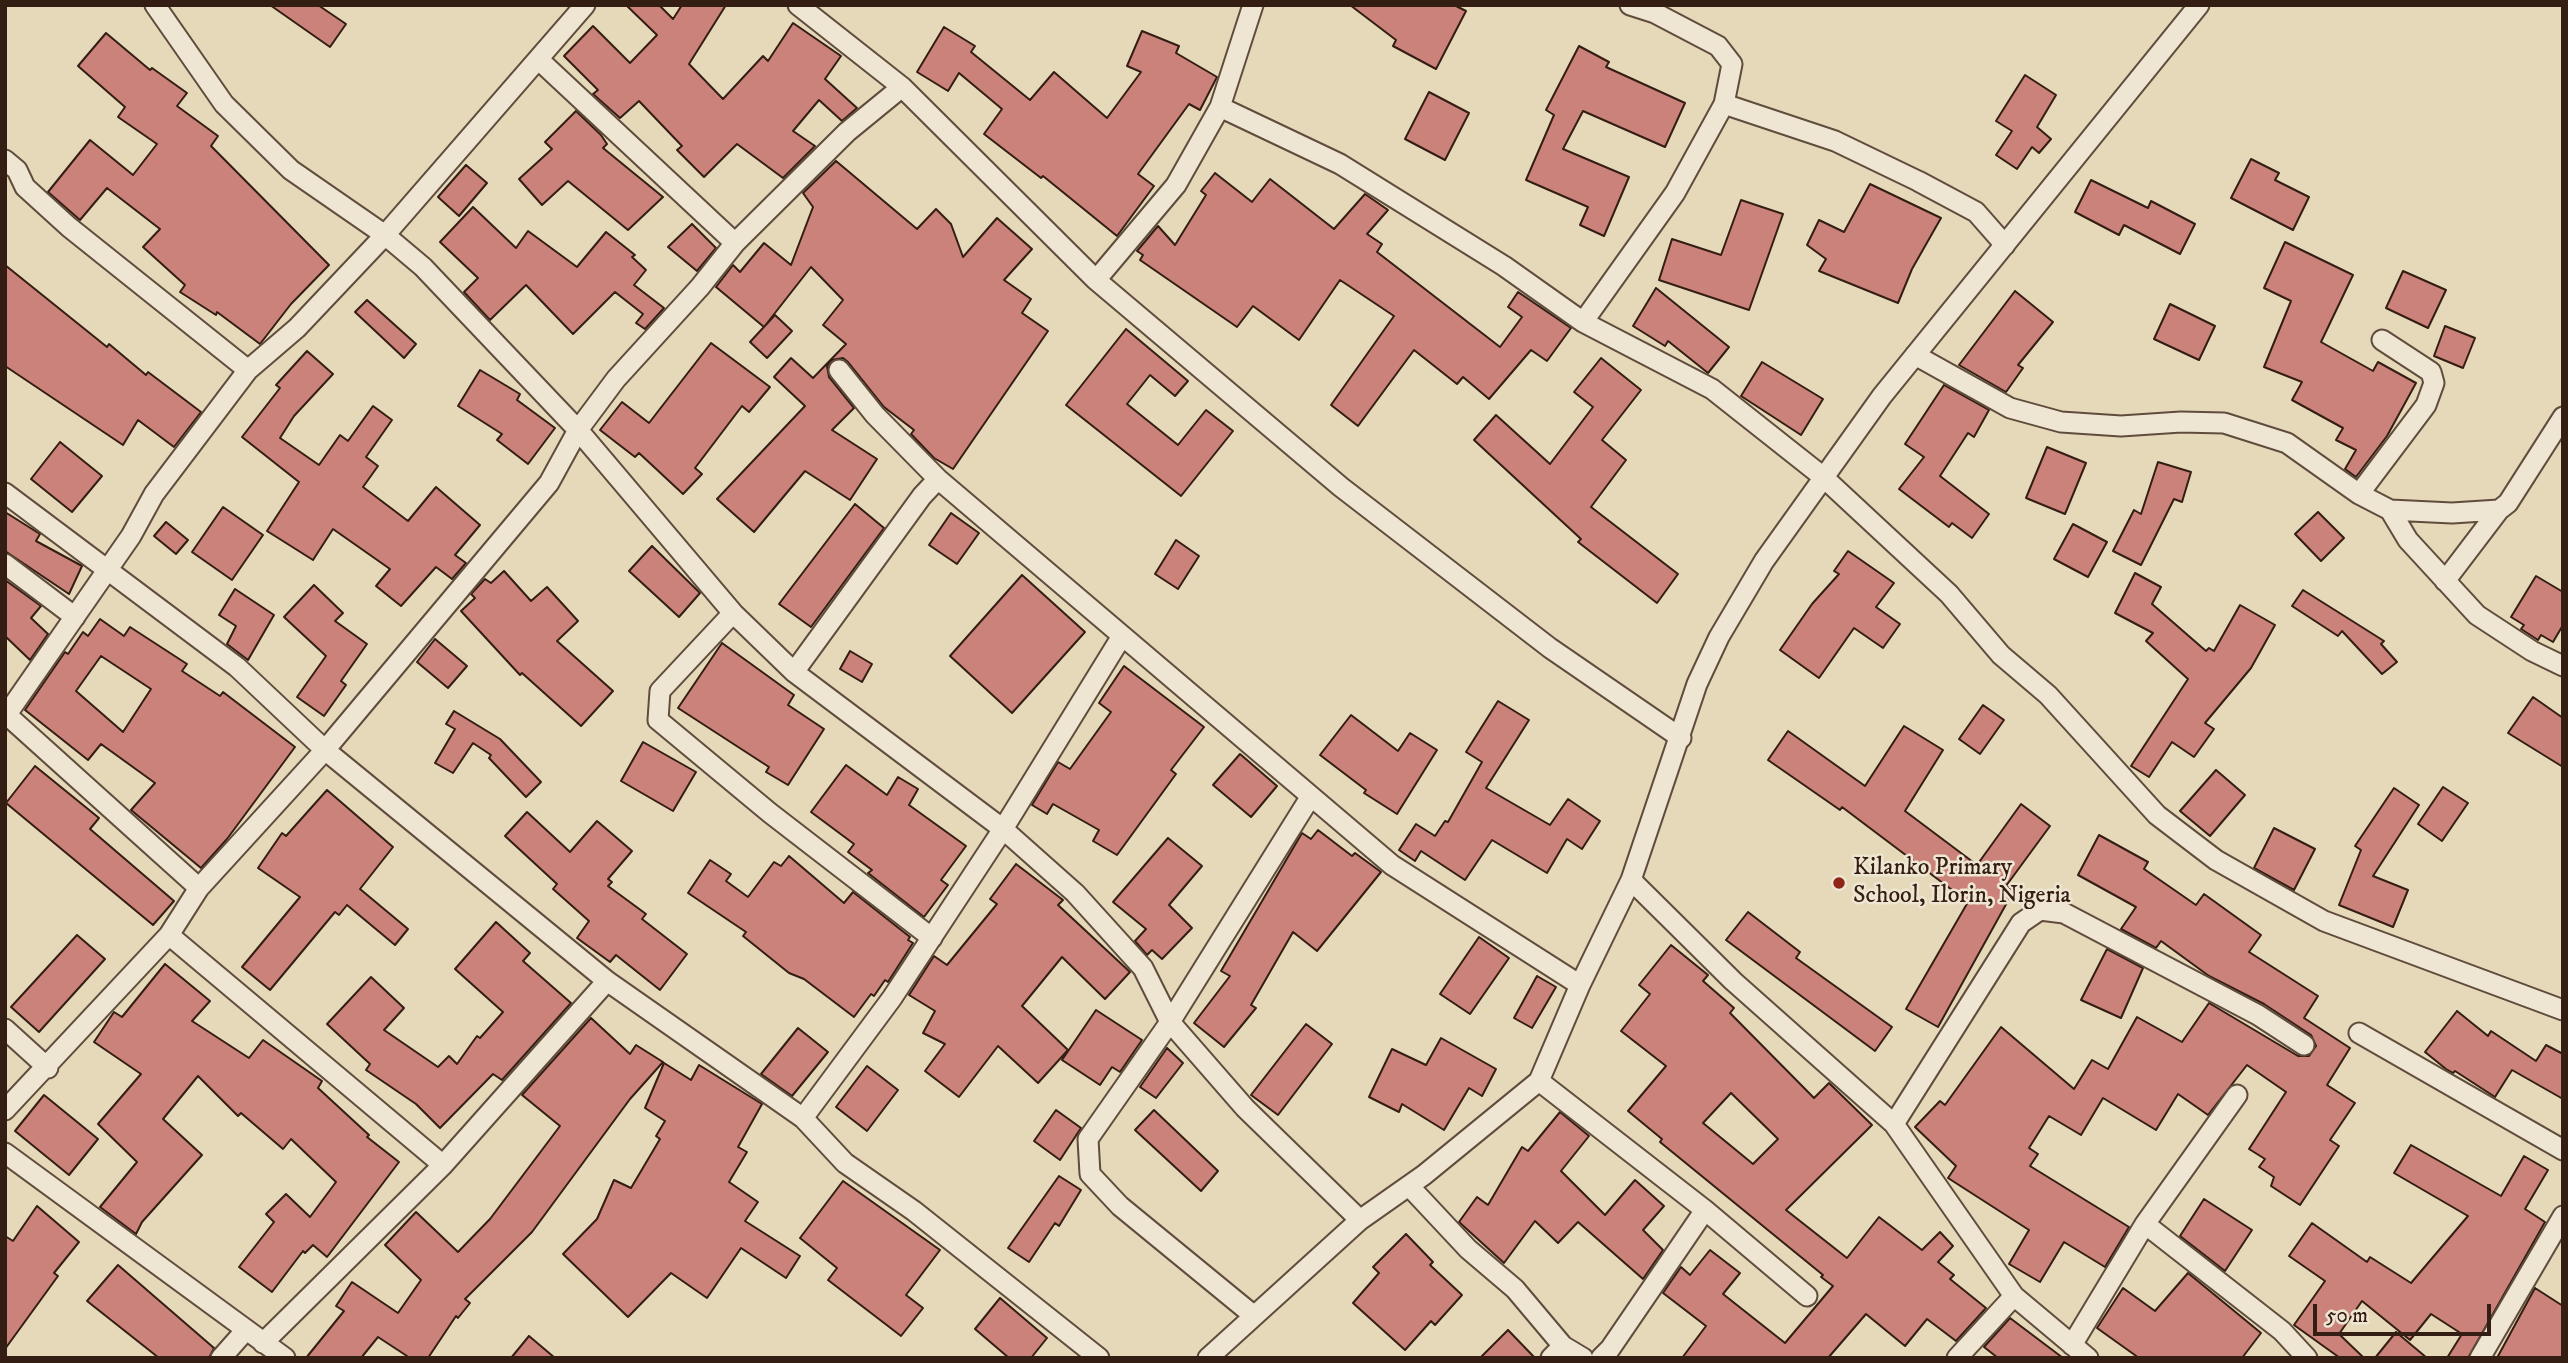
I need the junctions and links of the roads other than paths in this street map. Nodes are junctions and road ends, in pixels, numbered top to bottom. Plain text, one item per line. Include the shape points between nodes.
1 (155, 5) edge
2 (585, 5) edge
3 (798, 5) edge
4 (1253, 5) edge
5 (1630, 5) edge
6 (2199, 5) edge
7 (538, 59) junction
8 (902, 87) junction
9 (1724, 104) junction
10 (1220, 107) junction
11 (5, 160) edge
12 (385, 235) junction
13 (735, 243) junction
14 (2005, 245) junction
15 (1096, 279) junction
16 (1583, 322) junction
17 (2382, 340) dead end
18 (1915, 355) junction
19 (248, 370) junction
20 (839, 370) dead end
21 (2563, 417) edge
22 (578, 430) junction
23 (1822, 476) junction
24 (938, 479) junction
25 (5, 493) edge
26 (2359, 494) junction
27 (2390, 510) junction
28 (2499, 510) junction
29 (5, 565) edge
30 (109, 568) junction
31 (2445, 581) junction
32 (733, 613) junction
33 (75, 617) junction
34 (1122, 636) junction
35 (2563, 666) edge
36 (794, 672) junction
37 (6, 716) edge
38 (1681, 738) junction
39 (325, 750) junction
40 (1311, 796) junction
41 (1003, 829) junction
42 (1631, 880) junction
43 (199, 888) junction
44 (169, 936) junction
45 (932, 938) junction
46 (607, 981) junction
47 (1580, 985) junction
48 (2563, 1010) edge
49 (1170, 1022) junction
50 (5, 1029) edge
51 (2359, 1033) dead end
52 (2304, 1045) dead end
53 (48, 1068) junction
54 (1539, 1081) junction
55 (2237, 1095) dead end
56 (5, 1110) edge
57 (803, 1118) junction
58 (1894, 1124) junction
59 (2563, 1150) edge
60 (5, 1153) edge
61 (443, 1165) junction
62 (1409, 1186) junction
63 (1705, 1210) junction
64 (2563, 1216) edge
65 (1360, 1220) junction
66 (2145, 1224) junction
67 (1807, 1296) dead end
68 (2014, 1296) junction
69 (1253, 1315) junction
70 (245, 1331) junction
71 (263, 1343) junction
72 (2072, 1345) junction
73 (1557, 1352) edge
74 (221, 1358) edge
75 (285, 1358) edge
76 (1099, 1358) edge
77 (1208, 1358) edge
78 (1583, 1358) edge
79 (1601, 1358) edge
80 (1957, 1358) edge
81 (2088, 1358) edge
82 (2307, 1358) edge
83 (2480, 1358) edge

1 - 12 street via 223,104 291,170
2 - 7 street
3 - 8 street
4 - 10 street
5 - 9 street via 1718,46 1732,64
6 - 14 street
7 - 12 street
7 - 13 street
8 - 13 street via 847,132
8 - 15 street
9 - 14 street via 1835,141 1918,181 1976,212
9 - 16 street via 1675,193
10 - 15 street via 1176,184
10 - 16 street via 1340,164 1504,266
11 - 19 street via 17,170 25,187 69,227
12 - 19 street via 297,328
12 - 22 street via 423,267
13 - 22 street via 616,379
14 - 18 street
15 - 38 street via 1341,487 1550,648
16 - 23 street via 1712,389
17 - 26 street via 2431,372 2434,383 2426,405
18 - 23 street
18 - 26 street via 2010,408 2061,422 2121,426 2224,423 2248,429 2287,443
19 - 30 street via 155,494
20 - 24 street via 875,415
21 - 28 street
22 - 32 street
22 - 39 street via 549,483
23 - 38 street via 1719,637 1697,684
23 - 48 street via 1949,594 2001,655 2048,695 2157,815 2216,860 2325,921
24 - 34 street
24 - 36 street
25 - 30 street
26 - 27 street
27 - 28 street
27 - 31 street via 2408,540
28 - 31 street
29 - 33 street
30 - 33 street
30 - 39 street via 237,667
31 - 35 street via 2477,615
32 - 36 street
32 - 45 street via 660,691 658,720
33 - 37 street
34 - 40 street
34 - 41 street
36 - 41 street
37 - 43 street
38 - 42 street
39 - 43 street
39 - 46 street
40 - 47 street via 1392,865
40 - 49 street
41 - 45 street
41 - 49 street via 1075,892 1143,968
42 - 47 street
42 - 58 street via 1733,981
43 - 44 street
44 - 53 street
44 - 61 street
45 - 57 street
46 - 57 street
46 - 61 street
47 - 54 street
49 - 65 street via 1245,1108
49 - 69 street via 1088,1139 1090,1174 1120,1206
50 - 53 street
51 - 59 street
52 - 58 street via 2258,1015 2064,913 2040,910 2021,923
53 - 56 street
54 - 62 street
54 - 63 street
55 - 66 street
57 - 76 street via 845,1163
58 - 68 street
60 - 70 street
61 - 71 street
62 - 65 street
62 - 73 street via 1468,1249 1515,1289
63 - 67 street
63 - 79 street
64 - 83 street
65 - 69 street
66 - 72 street
66 - 82 street via 2282,1331
68 - 72 street
68 - 80 street
69 - 77 street
70 - 71 street
70 - 74 street
71 - 75 street
72 - 81 street
73 - 78 street

